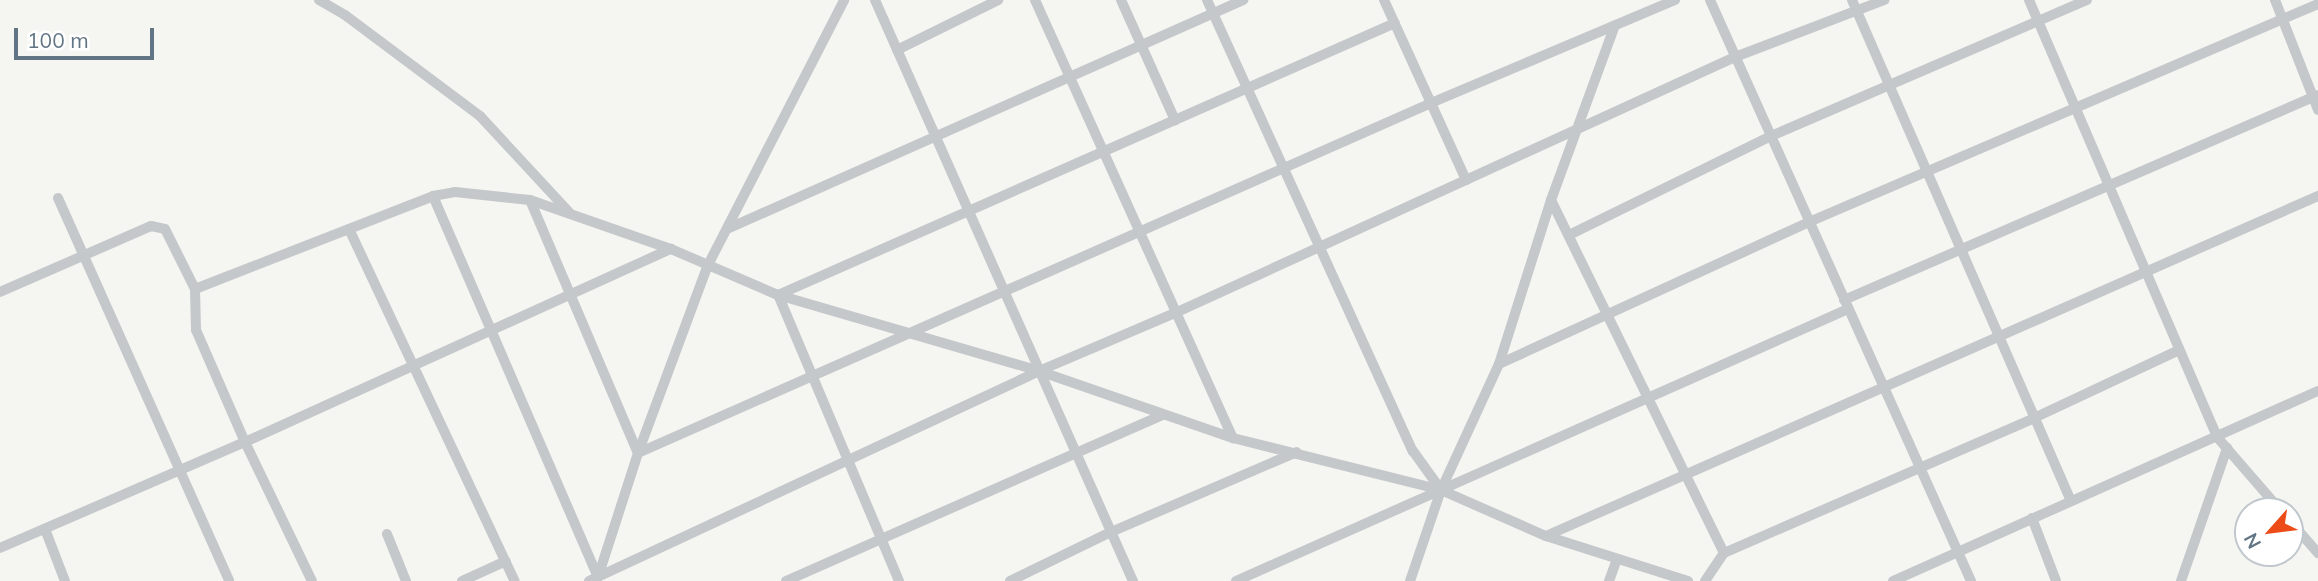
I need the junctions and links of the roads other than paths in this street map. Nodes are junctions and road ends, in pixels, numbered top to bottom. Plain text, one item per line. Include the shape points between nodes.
1 (319, 0) edge
2 (844, 0) edge
3 (875, 0) edge
4 (998, 0) edge
5 (1035, 0) edge
6 (1121, 0) edge
7 (1207, 0) edge
8 (1244, 0) edge
9 (1384, 0) edge
10 (1675, 0) edge
11 (1710, 0) edge
12 (1852, 0) edge
13 (1884, 0) edge
14 (2029, 0) edge
15 (2087, 0) edge
16 (2275, 0) edge
17 (2318, 4) edge
18 (1857, 12) junction
19 (1213, 13) junction
20 (2283, 19) junction
21 (2038, 21) junction
22 (1395, 23) junction
23 (1615, 25) junction
24 (1141, 45) junction
25 (897, 50) junction
26 (1735, 57) junction
27 (1069, 77) junction
28 (1889, 86) junction
29 (1247, 88) junction
30 (2315, 96) edge
31 (1431, 103) junction
32 (2076, 108) junction
33 (2318, 110) edge
34 (1175, 120) junction
35 (1576, 130) junction
36 (935, 136) junction
37 (1771, 136) junction
38 (1102, 152) junction
39 (1284, 168) junction
40 (1927, 172) junction
41 (1466, 180) junction
42 (2109, 186) junction
43 (433, 196) junction
44 (2318, 196) edge
45 (58, 198) dead end
46 (530, 200) junction
47 (1551, 201) junction
48 (968, 211) junction
49 (569, 212) junction
50 (1809, 222) junction
51 (349, 229) junction
52 (727, 229) junction
53 (1139, 232) junction
54 (1569, 234) junction
55 (1320, 247) junction
56 (671, 249) junction
57 (1961, 250) junction
58 (84, 255) junction
59 (708, 265) junction
60 (2146, 272) junction
61 (195, 289) junction
62 (0, 292) edge
63 (1004, 292) junction
64 (570, 295) junction
65 (778, 295) junction
66 (1846, 304) junction
67 (1175, 313) junction
68 (1606, 313) junction
69 (491, 330) junction
70 (911, 333) junction
71 (1999, 336) junction
72 (2179, 350) junction
73 (1499, 364) junction
74 (414, 366) junction
75 (1039, 371) junction
76 (812, 377) junction
77 (1884, 387) junction
78 (2318, 391) edge
79 (1648, 398) junction
80 (1162, 415) junction
81 (2034, 418) junction
82 (2217, 437) junction
83 (1233, 438) junction
84 (245, 442) junction
85 (2227, 448) junction
86 (1297, 452) junction
87 (638, 453) junction
88 (1076, 453) junction
89 (848, 460) junction
90 (1920, 467) junction
91 (180, 470) junction
92 (1685, 474) junction
93 (1440, 490) junction
94 (2269, 497) edge
95 (2071, 501) junction
96 (2032, 518) junction
97 (45, 529) junction
98 (1111, 533) junction
99 (387, 534) dead end
100 (1546, 536) junction
101 (2304, 538) edge
102 (881, 540) junction
103 (0, 548) edge
104 (1957, 551) junction
105 (1724, 552) junction
106 (2318, 554) edge
107 (1617, 559) junction
108 (506, 561) junction
109 (594, 579) edge
110 (65, 581) edge
111 (229, 581) edge
112 (312, 581) edge
113 (406, 581) edge
114 (462, 581) edge
115 (515, 581) edge
116 (786, 581) edge
117 (899, 581) edge
118 (1010, 581) edge
119 (1133, 581) edge
120 (1236, 581) edge
121 (1410, 581) edge
122 (1609, 581) edge
123 (1688, 581) edge
124 (1705, 581) edge
125 (1893, 581) edge
126 (1971, 581) edge
127 (2056, 581) edge
128 (2181, 581) edge

1 - 49 street via 481,116
2 - 52 street
3 - 25 street
4 - 25 street
5 - 27 street
6 - 24 street
7 - 19 street
8 - 19 street
9 - 22 street
10 - 23 street
11 - 26 street
12 - 18 street
13 - 18 street
14 - 21 street
15 - 21 street
16 - 20 street
17 - 20 street
18 - 26 street
18 - 28 street
19 - 24 street
19 - 29 street
20 - 30 street
20 - 32 street
21 - 28 street
21 - 32 street
22 - 29 street
22 - 31 street
23 - 31 street
23 - 35 street
24 - 27 street
24 - 34 street
25 - 36 street
26 - 35 street
26 - 37 street
27 - 36 street
27 - 38 street
28 - 37 street
28 - 40 street
29 - 34 street
29 - 39 street
30 - 33 street
30 - 42 street
31 - 39 street
31 - 41 street
32 - 40 street
32 - 42 street
34 - 38 street
35 - 41 street
35 - 47 street
36 - 48 street
36 - 52 street
37 - 50 street
37 - 54 street
38 - 48 street
38 - 53 street
39 - 53 street
39 - 55 street
40 - 50 street
40 - 57 street
41 - 55 street
42 - 57 street
42 - 60 street
43 - 46 street via 456,191
43 - 51 street
43 - 69 street
44 - 60 street
45 - 58 street
46 - 49 street
46 - 64 street
47 - 54 street
47 - 73 street
48 - 63 street
48 - 65 street
49 - 56 street
50 - 66 street
50 - 68 street
51 - 61 street
51 - 74 street
52 - 59 street
53 - 63 street
53 - 67 street
54 - 68 street
55 - 67 street
55 - 93 street via 1413,451
56 - 59 street
56 - 64 street
57 - 66 street
57 - 71 street
58 - 61 street via 151,226 165,229
58 - 62 street
58 - 91 street
59 - 65 street
59 - 87 street
60 - 71 street
60 - 72 street
61 - 84 street via 195,330
63 - 70 street
63 - 75 street
64 - 69 street
64 - 87 street
65 - 70 street
65 - 76 street
66 - 77 street
66 - 79 street
67 - 75 street
67 - 83 street
68 - 73 street
68 - 79 street
69 - 74 street
69 - 109 street
70 - 75 street
70 - 76 street
71 - 77 street
71 - 81 street
72 - 81 street
72 - 82 street
73 - 93 street
74 - 84 street
74 - 108 street
75 - 80 street
75 - 88 street
75 - 89 street
76 - 87 street
76 - 89 street
77 - 90 street
77 - 92 street
78 - 82 street
79 - 92 street
79 - 93 street
80 - 83 street
80 - 88 street
81 - 90 street
81 - 95 street
82 - 85 street
82 - 95 street
83 - 86 street
84 - 91 street
84 - 112 street
85 - 94 street
85 - 128 street
86 - 93 street
86 - 98 street
87 - 109 street
88 - 98 street
88 - 102 street
89 - 102 street
89 - 109 street
90 - 104 street
90 - 105 street
91 - 97 street
91 - 111 street
92 - 100 street
92 - 105 street
93 - 100 street
93 - 120 street
93 - 121 street
95 - 96 street
96 - 104 street
96 - 127 street
97 - 103 street
97 - 110 street
98 - 118 street
98 - 119 street
99 - 113 street
100 - 107 street
101 - 106 street
102 - 116 street
102 - 117 street
104 - 125 street
104 - 126 street
105 - 124 street
107 - 122 street
107 - 123 street
108 - 114 street
108 - 115 street

